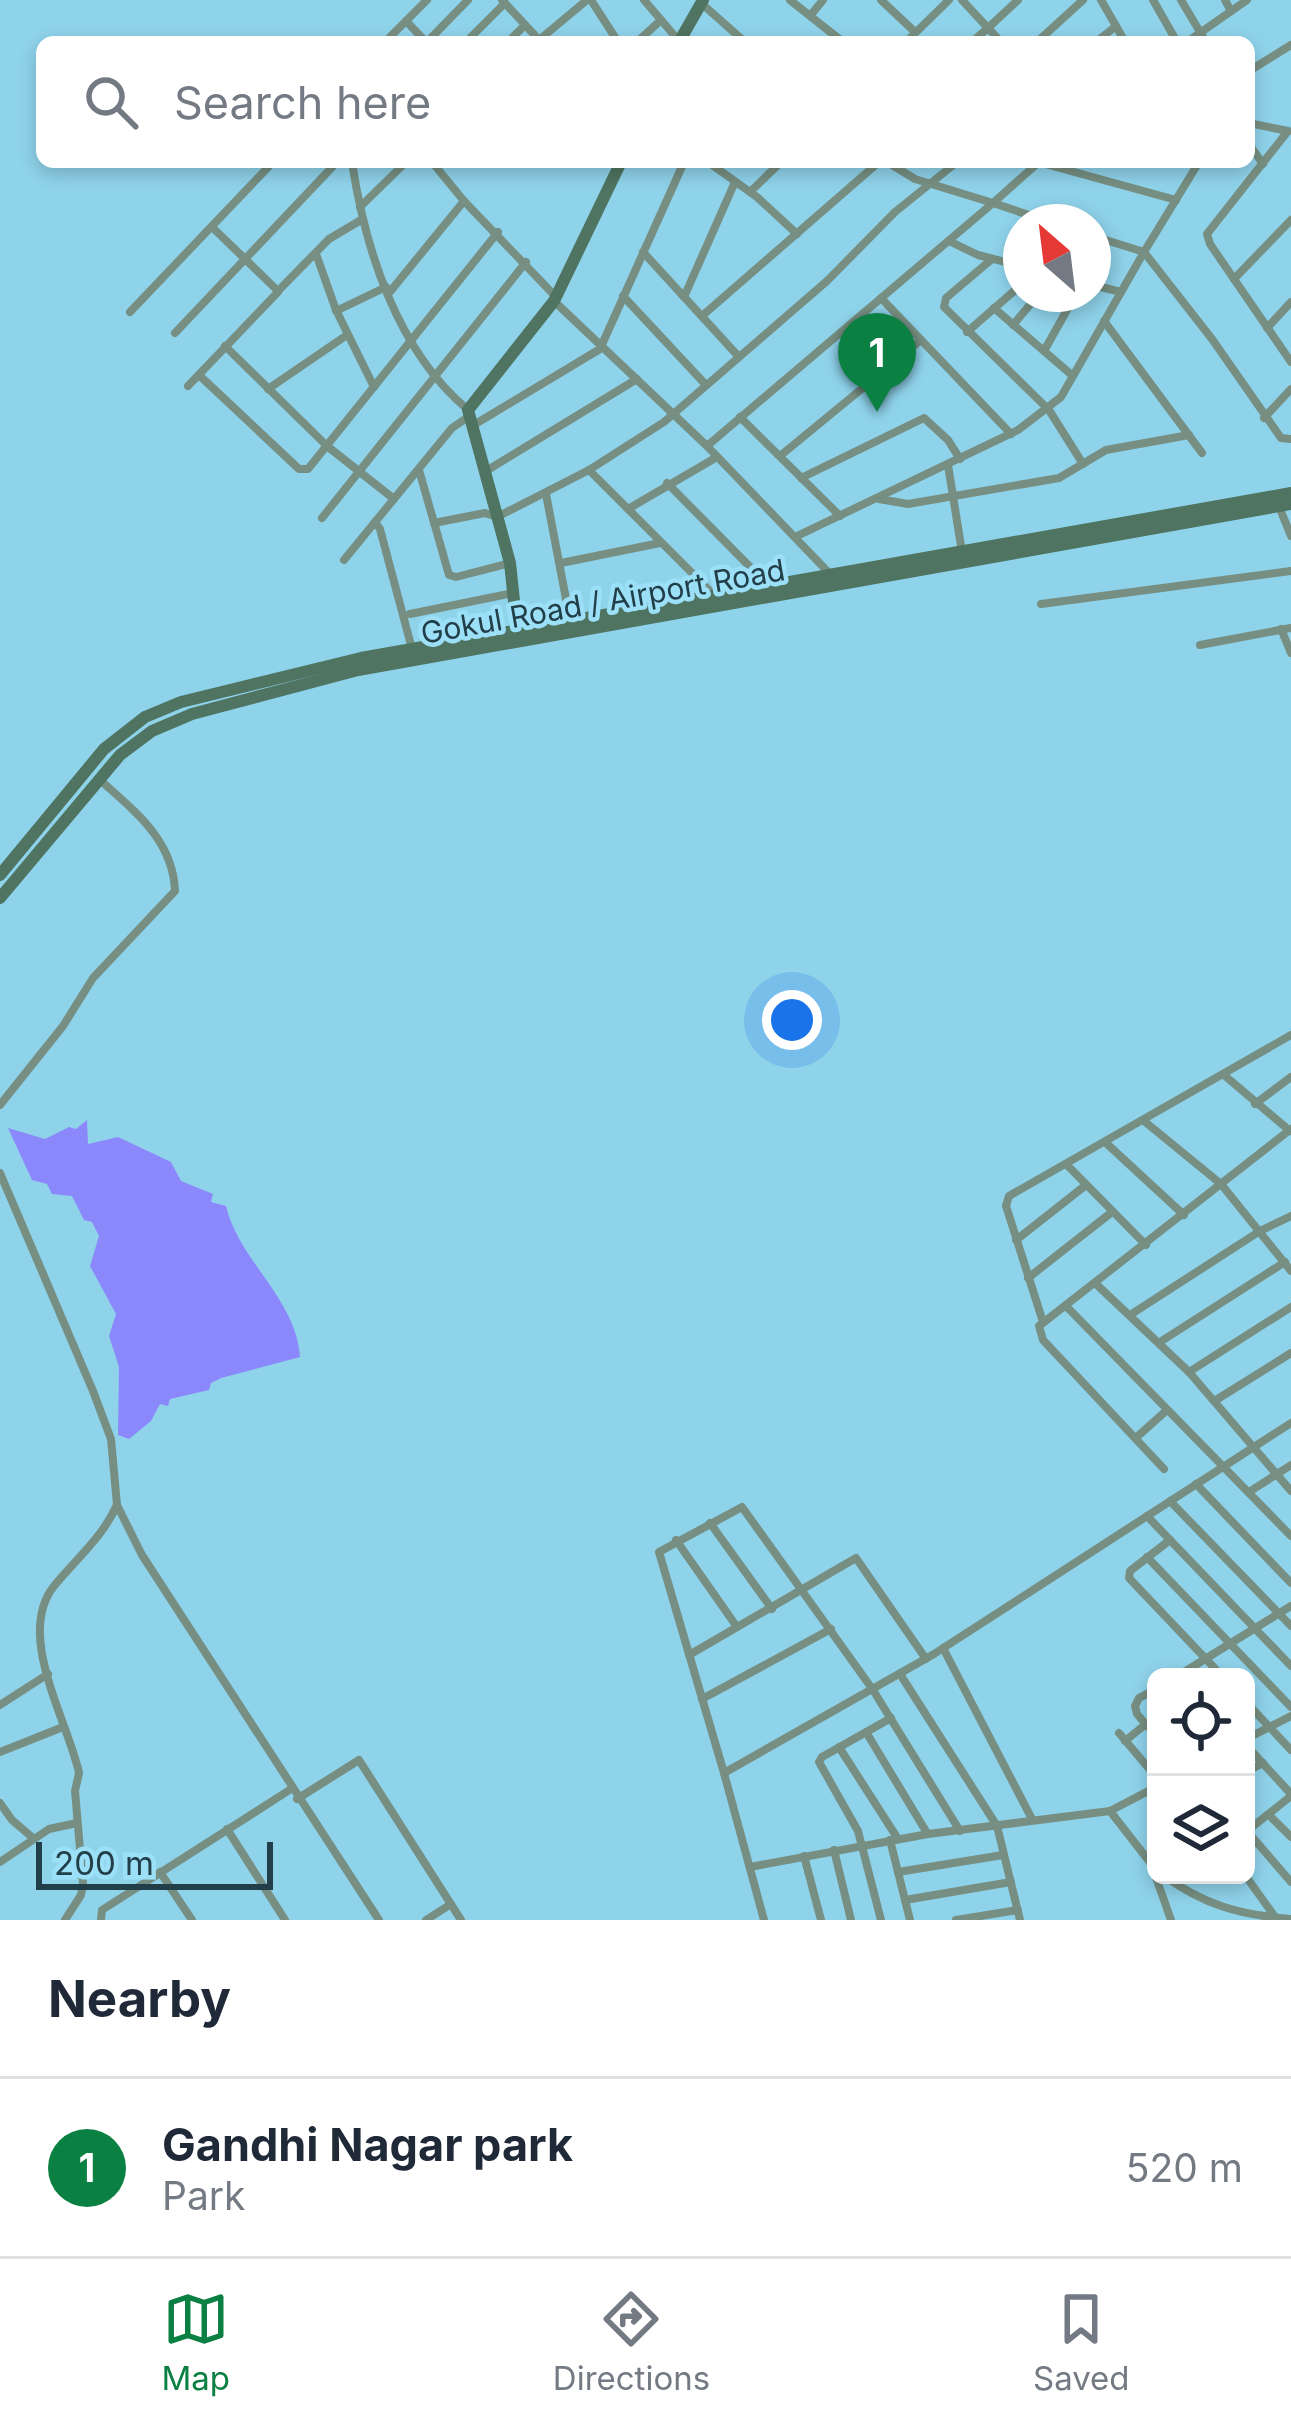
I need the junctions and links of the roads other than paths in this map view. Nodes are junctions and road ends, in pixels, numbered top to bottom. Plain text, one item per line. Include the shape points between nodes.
1 (427, 0) edge
2 (468, 0) edge
3 (589, 0) edge
4 (644, 0) edge
5 (790, 0) edge
6 (823, 0) edge
7 (881, 0) edge
8 (949, 0) edge
9 (962, 0) edge
10 (1018, 0) edge
11 (1083, 0) edge
12 (1101, 0) edge
13 (1153, 0) edge
14 (1181, 0) edge
15 (1225, 0) edge
16 (1247, 0) edge
17 (701, 1) edge
18 (503, 2) edge
19 (1231, 11) junction
20 (810, 16) junction
21 (661, 20) junction
22 (406, 21) junction
23 (525, 25) junction
24 (1115, 26) junction
25 (988, 28) junction
26 (916, 32) junction
27 (1200, 32) junction
28 (391, 36) edge
29 (420, 36) edge
30 (432, 36) edge
31 (472, 36) edge
32 (514, 36) edge
33 (535, 36) edge
34 (546, 36) edge
35 (614, 36) edge
36 (644, 36) edge
37 (675, 36) edge
38 (682, 36) edge
39 (739, 36) edge
40 (835, 36) edge
41 (912, 36) edge
42 (979, 36) edge
43 (995, 36) edge
44 (1043, 36) edge
45 (1103, 36) edge
46 (1121, 36) edge
47 (1174, 36) edge
48 (1194, 36) edge
49 (1202, 36) edge
50 (1288, 50) edge
51 (1255, 67) edge
52 (1255, 124) edge
53 (1289, 132) edge
54 (1255, 153) edge
55 (1263, 164) junction
56 (267, 168) edge
57 (331, 168) edge
58 (353, 168) edge
59 (400, 168) edge
60 (437, 168) edge
61 (617, 168) edge
62 (682, 168) edge
63 (716, 168) edge
64 (776, 168) edge
65 (876, 168) edge
66 (896, 168) edge
67 (950, 168) edge
68 (1031, 168) edge
69 (1060, 168) edge
70 (1195, 168) edge
71 (735, 182) junction
72 (931, 184) junction
73 (750, 192) junction
74 (1176, 200) junction
75 (464, 201) junction
76 (993, 203) junction
77 (1003, 206) edge
78 (359, 208) junction
79 (361, 220) junction
80 (1291, 220) edge
81 (212, 227) junction
82 (498, 232) junction
83 (796, 234) junction
84 (949, 241) junction
85 (1111, 242) edge
86 (643, 252) junction
87 (1144, 252) junction
88 (316, 254) junction
89 (992, 259) junction
90 (245, 260) junction
91 (526, 262) junction
92 (1003, 262) edge
93 (1234, 279) junction
94 (388, 290) junction
95 (1111, 290) edge
96 (278, 291) junction
97 (1121, 292) junction
98 (623, 296) junction
99 (684, 297) junction
100 (881, 298) junction
101 (555, 299) junction
102 (1003, 300) edge
103 (1291, 302) edge
104 (994, 308) junction
105 (336, 311) junction
106 (1024, 312) edge
107 (1066, 312) edge
108 (130, 313) dead end
109 (702, 316) junction
110 (1104, 321) junction
111 (1013, 325) junction
112 (1268, 328) junction
113 (968, 332) junction
114 (176, 333) dead end
115 (347, 335) junction
116 (921, 340) junction
117 (412, 341) junction
118 (602, 344) junction
119 (225, 346) junction
120 (1044, 351) junction
121 (740, 357) junction
122 (1291, 362) edge
123 (199, 375) junction
124 (436, 375) junction
125 (1073, 376) junction
126 (638, 379) junction
127 (188, 386) dead end
128 (706, 386) junction
129 (374, 387) junction
130 (268, 389) junction
131 (1291, 389) edge
132 (1049, 410) junction
133 (673, 414) junction
134 (740, 417) junction
135 (469, 418) junction
136 (1264, 418) junction
137 (1011, 434) junction
138 (1189, 435) junction
139 (1291, 439) edge
140 (327, 446) junction
141 (707, 446) junction
142 (1202, 453) dead end
143 (780, 456) junction
144 (717, 457) junction
145 (960, 460) junction
146 (1083, 464) junction
147 (948, 465) junction
148 (418, 469) junction
149 (358, 470) junction
150 (590, 470) junction
151 (484, 472) junction
152 (801, 478) junction
153 (667, 483) junction
154 (1291, 493) edge
155 (546, 494) junction
156 (953, 498) junction
157 (394, 499) junction
158 (878, 499) junction
159 (1282, 502) edge
160 (628, 509) junction
161 (840, 516) junction
162 (497, 517) junction
163 (322, 518) dead end
164 (375, 522) junction
165 (434, 523) junction
166 (1291, 536) edge
167 (795, 537) junction
168 (661, 542) junction
169 (962, 552) junction
170 (344, 560) dead end
171 (510, 563) junction
172 (561, 563) junction
173 (1291, 571) edge
174 (831, 580) junction
175 (768, 586) junction
176 (513, 593) junction
177 (714, 595) junction
178 (1041, 604) dead end
179 (410, 614) dead end
180 (570, 620) junction
181 (1286, 628) edge
182 (518, 629) junction
183 (1201, 645) dead end
184 (412, 649) junction
185 (1291, 653) edge
186 (155, 721) junction
187 (100, 778) junction
188 (0, 875) edge
189 (0, 898) edge
190 (1291, 1035) edge
191 (1223, 1075) junction
192 (1291, 1077) edge
193 (1256, 1104) junction
194 (0, 1105) edge
195 (1144, 1121) junction
196 (1290, 1131) edge
197 (1106, 1143) junction
198 (1067, 1165) junction
199 (0, 1173) edge
200 (1221, 1184) junction
201 (1086, 1185) junction
202 (1112, 1212) junction
203 (1184, 1215) junction
204 (1291, 1216) edge
205 (1260, 1231) junction
206 (1016, 1240) junction
207 (1146, 1246) junction
208 (1288, 1266) edge
209 (1028, 1278) junction
210 (1095, 1283) junction
211 (1066, 1306) junction
212 (1291, 1307) edge
213 (1130, 1315) junction
214 (1043, 1322) junction
215 (1159, 1342) junction
216 (1291, 1353) edge
217 (1189, 1372) junction
218 (1215, 1401) junction
219 (1167, 1410) junction
220 (1291, 1423) edge
221 (1138, 1436) junction
222 (1255, 1446) junction
223 (1291, 1465) edge
224 (1223, 1467) junction
225 (1164, 1469) dead end
226 (1276, 1475) junction
227 (1196, 1484) junction
228 (1291, 1491) edge
229 (1250, 1492) junction
230 (1170, 1501) junction
231 (117, 1505) junction
232 (1147, 1516) junction
233 (710, 1523) junction
234 (1291, 1536) edge
235 (676, 1540) junction
236 (1169, 1540) junction
237 (1147, 1557) junction
238 (1291, 1583) edge
239 (804, 1590) junction
240 (1291, 1606) edge
241 (772, 1609) junction
242 (1279, 1614) junction
243 (1291, 1626) edge
244 (737, 1628) junction
245 (831, 1629) junction
246 (1256, 1629) junction
247 (1232, 1645) junction
248 (943, 1648) junction
249 (688, 1655) junction
250 (926, 1659) junction
251 (1207, 1659) junction
252 (1291, 1666) edge
253 (1193, 1668) edge
254 (1215, 1668) edge
255 (47, 1674) junction
256 (900, 1674) junction
257 (873, 1690) junction
258 (1147, 1694) edge
259 (702, 1699) junction
260 (0, 1705) edge
261 (1255, 1711) edge
262 (1291, 1712) edge
263 (891, 1718) junction
264 (1146, 1724) joint
265 (1269, 1726) junction
266 (63, 1727) junction
267 (866, 1732) junction
268 (1255, 1736) edge
269 (839, 1747) junction
270 (1291, 1750) edge
271 (0, 1752) edge
272 (1255, 1753) edge
273 (1263, 1763) junction
274 (1255, 1767) edge
275 (724, 1772) junction
276 (1155, 1776) edge
277 (291, 1789) junction
278 (1147, 1792) edge
279 (1291, 1795) edge
280 (297, 1799) junction
281 (2, 1809) edge
282 (1110, 1811) junction
283 (1269, 1815) junction
284 (1031, 1819) junction
285 (77, 1823) junction
286 (997, 1826) junction
287 (1255, 1826) edge
288 (226, 1829) junction
289 (960, 1831) junction
290 (928, 1834) junction
291 (1291, 1837) edge
292 (33, 1838) junction
293 (894, 1839) junction
294 (1255, 1841) edge
295 (861, 1844) junction
296 (834, 1850) junction
297 (1004, 1855) junction
298 (805, 1856) junction
299 (1147, 1858) edge
300 (0, 1862) edge
301 (750, 1867) junction
302 (160, 1872) junction
303 (898, 1872) junction
304 (1011, 1882) junction
305 (1291, 1882) edge
306 (1161, 1884) edge
307 (1176, 1884) edge
308 (1251, 1884) edge
309 (905, 1900) junction
310 (451, 1904) junction
311 (1019, 1915) edge
312 (1275, 1917) junction
313 (1291, 1919) edge
314 (65, 1920) edge
315 (100, 1920) edge
316 (192, 1920) edge
317 (285, 1920) edge
318 (379, 1920) edge
319 (426, 1920) edge
320 (461, 1920) edge
321 (764, 1920) edge
322 (821, 1920) edge
323 (850, 1920) edge
324 (881, 1920) edge
325 (910, 1920) edge
326 (956, 1920) edge
327 (1172, 1920) edge

1 - 22 street
2 - 30 street
3 - 34 street
3 - 35 street
4 - 21 street
5 - 20 street
6 - 20 street
7 - 26 street
8 - 26 street
9 - 25 street
10 - 25 street
11 - 44 street
12 - 24 street
13 - 47 street
14 - 27 street
15 - 19 street
16 - 19 street
17 - 38 main road
17 - 39 street
18 - 23 street
18 - 31 street
19 - 27 street
20 - 40 street
21 - 36 street
21 - 37 street
22 - 28 street
22 - 29 street
23 - 32 street
23 - 33 street
24 - 45 street
24 - 46 street
25 - 42 street
25 - 43 street
26 - 41 street
27 - 48 street
27 - 49 street
50 - 51 street
52 - 53 street
53 - 55 street
54 - 55 street
55 - 93 street via 1207,234
56 - 81 street
57 - 90 street
58 - 78 street
59 - 78 street
60 - 75 street
61 - 101 main road
62 - 86 street
63 - 71 street
64 - 73 street
65 - 83 street
66 - 72 street
67 - 72 street
68 - 76 street
69 - 74 street
70 - 74 street
71 - 73 street
71 - 99 street
72 - 76 street
72 - 121 street
73 - 83 street
74 - 87 street
75 - 82 street
75 - 94 street
76 - 77 street
76 - 84 street
78 - 79 street
79 - 88 street
79 - 94 street
80 - 93 street
81 - 90 street
81 - 108 street
82 - 91 street
82 - 117 street
83 - 109 street
84 - 89 street
84 - 100 street
85 - 87 street
86 - 98 street
86 - 99 street
87 - 97 street
87 - 136 street
88 - 96 street
88 - 105 street
89 - 92 street
89 - 113 street via 943,302
90 - 96 street
90 - 114 street
91 - 101 street
91 - 124 street
93 - 112 street
94 - 105 street
94 - 117 street
95 - 97 street
96 - 119 street
97 - 110 street
98 - 118 street
98 - 128 street
99 - 109 street
100 - 116 street
100 - 134 street
101 - 118 street
101 - 135 main road
102 - 104 street
103 - 112 street
104 - 111 street
104 - 113 street
105 - 115 street
106 - 111 street
107 - 120 street
109 - 121 street
110 - 125 street
110 - 138 street
111 - 120 street
112 - 122 street
113 - 132 street
115 - 129 street
115 - 130 street
116 - 137 street
116 - 143 street
117 - 124 street
117 - 129 street
118 - 126 street
118 - 135 street via 590,358
119 - 123 street
119 - 130 street
120 - 125 street
121 - 128 street
123 - 127 street
123 - 140 street via 299,469
124 - 135 street
124 - 149 street
125 - 132 street
126 - 133 street
126 - 151 street
128 - 133 street
129 - 140 street
130 - 140 street
131 - 136 street
132 - 137 street
132 - 146 street
133 - 141 street
133 - 150 street
134 - 141 street
134 - 143 street
135 - 148 street
135 - 151 main road
136 - 139 street
137 - 145 street
138 - 142 street
138 - 146 street via 1106,450
140 - 149 street
141 - 144 street
143 - 152 street
144 - 153 street
144 - 167 street
145 - 147 street
145 - 152 street via 924,418
146 - 156 street via 1059,478
147 - 156 street
147 - 158 street
148 - 157 street
148 - 165 street
149 - 157 street
149 - 163 street
150 - 155 street
150 - 160 street
151 - 162 main road
152 - 161 street
153 - 160 street
153 - 175 street
154 - 159 main road
155 - 162 street
155 - 172 street
156 - 158 street
156 - 169 street
157 - 164 street
158 - 161 street
159 - 166 street
159 - 169 main road
159 - 174 main road, Gokul Road / Airport Road
160 - 168 street
161 - 167 street
162 - 165 street
162 - 171 main road
164 - 170 street
164 - 184 street
165 - 171 street via 452,577
167 - 174 street
168 - 172 street
168 - 177 street
169 - 174 main road
171 - 176 main road
172 - 180 street
173 - 178 street
174 - 175 main road
174 - 186 main road, Gokul Road / Airport Road via 358,670
175 - 177 main road
176 - 179 street
176 - 182 main road
177 - 180 main road
180 - 182 main road
181 - 183 street
181 - 185 street
182 - 184 main road
184 - 186 main road via 249,686
186 - 187 main road, Gokul Road / Airport Road
186 - 188 main road via 104,749
187 - 189 main road, Gokul Road / Airport Road
187 - 194 street via 156,832 175,891 93,979
190 - 191 street
191 - 193 street
191 - 195 street
192 - 193 street
193 - 196 street
195 - 197 street
195 - 200 street
196 - 200 street
197 - 198 street
197 - 203 street
198 - 201 street
198 - 206 street via 1009,1196
199 - 231 street via 111,1439
200 - 203 street
200 - 205 street
201 - 202 street
201 - 206 street
202 - 207 street
202 - 209 street
203 - 207 street
204 - 205 street
205 - 208 street
205 - 213 street
206 - 209 street
207 - 210 street
208 - 215 street
209 - 214 street
210 - 211 street
210 - 213 street
211 - 214 street
211 - 219 street
212 - 217 street
213 - 215 street
214 - 221 street via 1043,1340
215 - 217 street
216 - 218 street
217 - 218 street
218 - 222 street
219 - 221 street
219 - 224 street
220 - 222 street
221 - 225 street
222 - 224 street
222 - 226 street
223 - 226 street
224 - 227 street
224 - 229 street
226 - 228 street
226 - 229 street
227 - 230 street
227 - 238 street
229 - 234 street
230 - 232 street
230 - 242 street
231 - 255 street via 46,1598 39,1625
231 - 277 street
232 - 236 street
232 - 248 street
233 - 235 street
233 - 239 street via 746,1508
233 - 241 street
235 - 244 street
235 - 249 street via 659,1552
236 - 237 street
236 - 246 street
237 - 247 street
237 - 251 street via 1129,1578
239 - 241 street
239 - 245 street
239 - 250 street via 856,1558
240 - 242 street
241 - 244 street
242 - 243 street
242 - 246 street
244 - 249 street
245 - 257 street
245 - 259 street
246 - 247 street
246 - 252 street
247 - 251 street
247 - 262 street
248 - 250 street
248 - 284 street
249 - 259 street
250 - 256 street
251 - 253 street
251 - 254 street
255 - 260 street
255 - 266 street
256 - 257 street
256 - 286 street
257 - 263 street
257 - 275 street
258 - 264 street via 1136,1701
259 - 275 street
261 - 265 street
262 - 265 street
263 - 267 street
263 - 289 street
264 - 276 street via 1122,1737
265 - 268 street
265 - 270 street
266 - 271 street
266 - 285 street via 79,1773
267 - 269 street
267 - 290 street
269 - 293 street
269 - 295 street via 819,1762
272 - 273 street
273 - 274 street
273 - 279 street
275 - 301 street
277 - 280 street
277 - 288 street
278 - 282 street
279 - 283 street
280 - 310 street via 359,1760
280 - 318 street
281 - 292 street
282 - 284 street
282 - 299 street
283 - 287 street
283 - 291 street
284 - 286 street
285 - 292 street
285 - 314 street via 83,1884
286 - 289 street
286 - 297 street
288 - 302 street
288 - 317 street
289 - 290 street
290 - 293 street
292 - 300 street
293 - 295 street
293 - 303 street
294 - 305 street
295 - 296 street
295 - 324 street
296 - 298 street
296 - 323 street
297 - 303 street
297 - 304 street
298 - 301 street
298 - 322 street
301 - 321 street
302 - 315 street via 102,1910
302 - 316 street
303 - 309 street
304 - 309 street
304 - 311 street
306 - 327 street
307 - 312 street via 1196,1898
308 - 312 street
309 - 325 street
310 - 319 street
310 - 320 street
311 - 326 street
312 - 313 street

